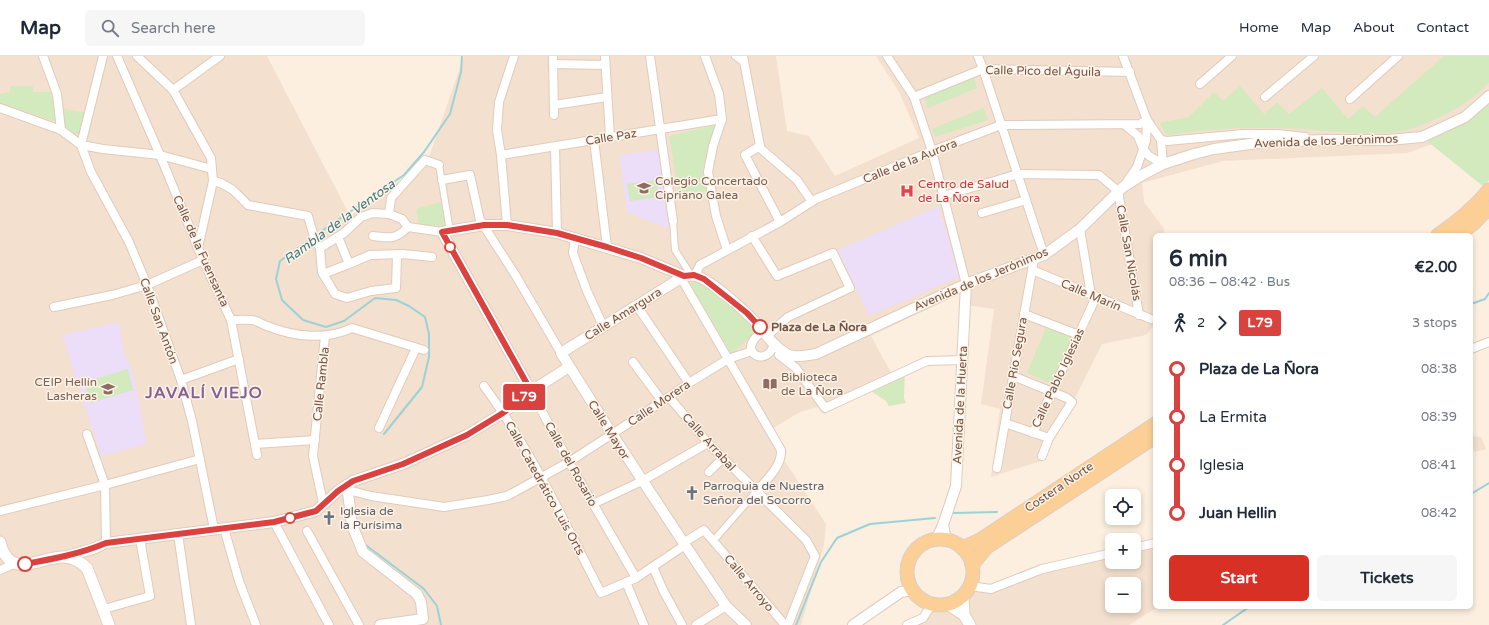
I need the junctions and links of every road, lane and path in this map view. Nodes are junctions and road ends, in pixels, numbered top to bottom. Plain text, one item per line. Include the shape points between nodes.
1 (43, 56) edge
2 (102, 56) edge
3 (117, 56) edge
4 (137, 56) edge
5 (220, 56) edge
6 (514, 56) edge
7 (605, 56) edge
8 (650, 56) edge
9 (705, 56) edge
10 (735, 56) edge
11 (887, 56) edge
12 (978, 56) edge
13 (1123, 56) edge
14 (1232, 56) edge
15 (1314, 56) edge
16 (1398, 56) edge
17 (743, 59) edge
18 (553, 60) edge
19 (605, 65) junction
20 (983, 69) junction
21 (1130, 72) junction
22 (1200, 84) dead end
23 (173, 90) junction
24 (914, 96) junction
25 (1489, 96) edge
26 (607, 97) junction
27 (1265, 97) dead end
28 (1350, 99) dead end
29 (554, 105) junction
30 (0, 108) edge
31 (554, 115) dead end
32 (722, 119) junction
33 (1147, 120) junction
34 (1001, 125) junction
35 (1124, 125) junction
36 (660, 129) junction
37 (61, 130) junction
38 (610, 137) junction
39 (594, 140) junction
40 (1160, 140) junction
41 (1326, 140) junction
42 (81, 145) junction
43 (555, 146) junction
44 (760, 146) junction
45 (1143, 149) junction
46 (932, 151) junction
47 (160, 155) junction
48 (501, 155) junction
49 (1163, 164) junction
50 (439, 165) joint
51 (212, 169) junction
52 (1018, 174) junction
53 (442, 180) junction
54 (213, 181) junction
55 (1120, 189) junction
56 (1489, 190) edge
57 (943, 196) junction
58 (1026, 200) junction
59 (812, 202) junction
60 (1489, 208) edge
61 (982, 213) dead end
62 (389, 214) junction
63 (673, 221) joint
64 (780, 222) junction
65 (484, 225) junction
66 (507, 225) junction
67 (408, 227) junction
68 (1080, 229) junction
69 (446, 231) junction
70 (557, 233) junction
71 (1441, 233) edge
72 (1460, 233) edge
73 (373, 236) dead end
74 (752, 236) junction
75 (338, 237) junction
76 (575, 238) junction
77 (607, 247) junction
78 (198, 248) junction
79 (320, 248) junction
80 (727, 250) junction
81 (397, 255) junction
82 (1044, 255) junction
83 (432, 257) dead end
84 (1034, 259) junction
85 (203, 260) junction
86 (349, 264) junction
87 (1032, 270) junction
88 (323, 274) junction
89 (688, 276) junction
90 (966, 284) junction
91 (146, 285) junction
92 (1093, 296) junction
93 (637, 306) junction
94 (54, 307) dead end
95 (1024, 314) junction
96 (1139, 315) junction
97 (1151, 319) dead end
98 (231, 320) junction
99 (603, 326) junction
100 (1079, 335) junction
101 (325, 336) junction
102 (768, 337) junction
103 (1489, 342) edge
104 (1473, 348) edge
105 (752, 351) junction
106 (562, 353) junction
107 (782, 354) junction
108 (766, 356) junction
109 (798, 356) junction
110 (239, 359) junction
111 (728, 359) junction
112 (963, 360) junction
113 (632, 362) dead end
114 (569, 367) junction
115 (796, 368) junction
116 (1013, 376) junction
117 (181, 380) junction
118 (688, 383) junction
119 (484, 386) dead end
120 (531, 391) junction
121 (1052, 392) junction
122 (666, 399) junction
123 (503, 413) junction
124 (1005, 423) junction
125 (1153, 425) edge
126 (379, 428) dead end
127 (1033, 433) junction
128 (87, 434) dead end
129 (612, 434) junction
130 (1049, 438) junction
131 (1153, 438) edge
132 (315, 440) junction
133 (708, 443) junction
134 (255, 444) junction
135 (257, 455) dead end
136 (1042, 456) dead end
137 (200, 458) junction
138 (723, 458) junction
139 (569, 462) junction
140 (997, 468) dead end
141 (709, 472) dead end
142 (541, 477) junction
143 (642, 481) junction
144 (105, 485) junction
145 (348, 487) junction
146 (756, 492) junction
147 (323, 503) junction
148 (593, 504) junction
149 (0, 511) edge
150 (274, 522) junction
151 (219, 529) junction
152 (307, 532) dead end
153 (178, 534) junction
154 (140, 539) junction
155 (714, 540) junction
156 (941, 540) junction
157 (0, 542) edge
158 (106, 543) junction
159 (1153, 543) edge
160 (684, 544) junction
161 (1141, 546) edge
162 (962, 548) junction
163 (93, 549) junction
164 (1105, 555) edge
165 (64, 557) junction
166 (16, 563) junction
167 (972, 565) junction
168 (653, 567) junction
169 (87, 568) junction
170 (0, 570) edge
171 (636, 578) junction
172 (626, 582) junction
173 (912, 590) junction
174 (967, 591) junction
175 (932, 604) junction
176 (947, 604) junction
177 (726, 606) junction
178 (104, 609) junction
179 (964, 615) junction
180 (424, 622) edge
181 (109, 625) edge
182 (191, 625) edge
183 (256, 625) edge
184 (329, 625) edge
185 (359, 625) edge
186 (380, 625) edge
187 (644, 625) edge
188 (682, 625) edge
189 (696, 625) edge
190 (746, 625) edge
191 (785, 625) edge
192 (788, 625) edge
193 (853, 625) edge
194 (907, 625) edge
195 (970, 625) edge

1 - 37 street via 57,94
2 - 42 street
3 - 47 street, Calle de la Fuensanta
4 - 23 street
5 - 23 street
6 - 48 street via 499,102 497,130
7 - 19 street
8 - 36 street
9 - 32 street via 719,94
10 - 17 street
11 - 24 street
12 - 20 street
13 - 21 street
14 - 22 street
15 - 27 street
16 - 28 street
17 - 44 street
18 - 19 street
18 - 29 street
19 - 26 street
20 - 21 street, Calle Pico del Águila
20 - 24 street, Calle Pico del Águila
20 - 34 street
21 - 33 street
23 - 51 street via 211,158
24 - 46 street
25 - 41 street, Avenida de los Jerónimos via 1465,117 1422,137
26 - 29 street
26 - 38 street
29 - 31 street
30 - 37 street
32 - 36 street, Calle Paz
32 - 80 street via 708,172 716,216
33 - 35 street, Calle de la Aurora via 1140,124
33 - 40 street
33 - 45 street
34 - 35 street, Calle de la Aurora
34 - 46 street, Calle de la Aurora
34 - 52 street
35 - 45 street via 1138,136
36 - 38 street, Calle Paz
36 - 63 street
37 - 42 street
38 - 39 street, Calle Paz
39 - 43 street, Calle Paz
39 - 77 street
40 - 41 street via 1277,134
40 - 49 street
41 - 49 street, Avenida de los Jerónimos via 1243,145 1194,154
42 - 47 street
42 - 91 street, Calle San Antón via 91,172 129,242
43 - 48 street, Calle Paz
43 - 70 street
44 - 59 street via 797,180
44 - 64 street via 745,155
45 - 49 street
45 - 55 street via 1137,167
46 - 57 street
46 - 59 street, Calle de la Aurora
47 - 51 street
47 - 78 street, Calle de la Fuensanta
48 - 66 street
49 - 55 street, Avenida de los Jerónimos
50 - 53 street
50 - 62 street via 425,160 390,198
51 - 54 street
52 - 55 street via 1099,175
52 - 57 street
52 - 58 street
53 - 65 street, Calle Mayor via 470,175 480,220
53 - 69 street
54 - 78 street
54 - 79 street via 233,190 248,205 308,216
55 - 68 street, Avenida de los Jerónimos
55 - 96 street, Calle San Nicolás
56 - 71 main road via 1460,220
57 - 90 street
58 - 61 street
58 - 82 street
59 - 64 street, Calle de la Aurora
60 - 72 main road
62 - 67 street via 402,220
62 - 75 street via 372,213 361,217
63 - 89 street via 675,250
64 - 74 street, Calle de la Aurora
65 - 66 street, Avenida de los Jerónimos
65 - 69 street, Avenida de los Jerónimos
65 - 106 street, Calle Mayor
66 - 70 street, Avenida de los Jerónimos
67 - 69 street
67 - 73 street via 399,236
68 - 82 street, Avenida de los Jerónimos
68 - 92 street
69 - 120 street, Calle del Rosario
70 - 76 street, Avenida de los Jerónimos
74 - 80 street, Calle de la Aurora
74 - 102 street via 777,276 833,253 850,288 788,317
75 - 79 street
75 - 86 street
76 - 77 street, Avenida de los Jerónimos
76 - 99 street via 573,253
77 - 89 street, Avenida de los Jerónimos
78 - 85 street, Calle de la Fuensanta
79 - 88 street
80 - 89 street, Calle de la Aurora via 700,265
81 - 83 street
81 - 86 street via 370,256
81 - 88 street via 396,288 371,291 347,298 335,294
82 - 84 street, Avenida de los Jerónimos
84 - 87 street, Calle Río Segura
84 - 90 street, Avenida de los Jerónimos
85 - 91 street
85 - 98 street, Calle de la Fuensanta
86 - 88 street
87 - 92 street, Calle Marín
87 - 95 street, Calle Río Segura
89 - 93 street, Calle Amargura
89 - 102 street, Avenida de los Jerónimos via 704,279 747,313
89 - 111 street
90 - 109 street, Avenida de los Jerónimos via 826,350
90 - 112 street, Avenida de la Huerta
91 - 94 street
91 - 117 street, Calle San Antón
92 - 96 street, Calle Marín
92 - 100 street, Calle Pablo Iglesias
93 - 99 street, Calle Amargura
93 - 118 street
95 - 100 street
95 - 116 street, Calle Río Segura
96 - 97 street, Calle Marín
98 - 101 street, Calle Rambla via 255,321 299,335
98 - 110 street, Calle de la Fuensanta
99 - 106 street, Calle Amargura
100 - 121 street, Calle Pablo Iglesias
101 - 126 street via 352,328 420,349
101 - 132 street, Calle Rambla
102 - 105 street via 752,341
102 - 107 street, Avenida de los Jerónimos
102 - 108 street via 771,351
103 - 104 street
105 - 108 street via 757,356
105 - 111 street, Calle Morera
106 - 114 street, Calle Mayor
107 - 108 street
107 - 109 street, Avenida de los Jerónimos
107 - 115 street
109 - 115 street
110 - 117 street
110 - 134 street, Calle de la Fuensanta
111 - 118 street, Calle Morera
111 - 146 street via 781,450 782,457 779,463
112 - 115 street via 927,361 825,408
112 - 156 street, Avenida de la Huerta via 956,486 943,525
113 - 122 street, Calle Arrabal
114 - 120 street
114 - 129 street, Calle Mayor
116 - 121 street
116 - 124 street, Calle Río Segura
117 - 137 street, Calle San Antón
118 - 122 street, Calle Morera
119 - 123 street, Calle Catedrático Luis Orts
120 - 123 street
120 - 139 street, Calle del Rosario
121 - 127 street, Calle Pablo Iglesias
121 - 130 street via 1072,402
122 - 129 street, Calle Morera
122 - 133 street, Calle Arrabal
123 - 142 street, Calle Catedrático Luis Orts
123 - 145 street via 467,435 403,464 353,481
124 - 127 street, Calle Pablo Iglesias
124 - 140 street, Calle Río Segura
125 - 162 main road, Costera Norte via 980,540
127 - 130 street
128 - 144 street
129 - 139 street, Calle Morera
129 - 143 street, Calle Mayor
130 - 136 street
131 - 167 main road, Costera Norte via 987,547
132 - 134 street
132 - 147 street, Calle Rambla via 313,456
133 - 138 street, Calle Arrabal
133 - 143 street
134 - 135 street, Calle de la Fuensanta
137 - 144 street
137 - 151 street, Calle San Antón
138 - 141 street
138 - 146 street, Calle Arrabal
139 - 142 street, Calle Morera
139 - 148 street, Calle del Rosario
142 - 145 street, Calle Morera via 507,496 444,507 371,496
142 - 172 street, Calle Catedrático Luis Orts via 602,593
143 - 148 street
143 - 160 street, Calle Mayor
144 - 149 street
144 - 158 street
145 - 147 street
145 - 180 street via 352,525 363,552 416,594
146 - 155 street
146 - 192 street, Calle Arrabal via 806,540 815,556
147 - 150 street via 316,511
148 - 171 street, Calle del Rosario
150 - 151 street
150 - 184 street
151 - 153 street
151 - 183 street, Calle San Antón
152 - 185 street
153 - 154 street
153 - 182 street
154 - 158 street
154 - 178 street via 150,596
155 - 160 street via 704,530
155 - 191 street, Calle Arroyo
156 - 162 main road via 952,542
156 - 173 main road via 924,544 910,559 907,572
157 - 166 main road via 8,559
158 - 163 street
159 - 161 street
160 - 168 street
160 - 177 street, Calle Mayor
162 - 167 main road
163 - 165 street
163 - 169 street
164 - 174 street via 1042,569 991,589
165 - 166 main road via 25,564
165 - 169 main road via 75,559
166 - 170 street
167 - 174 main road via 973,576
168 - 171 street
168 - 188 street
169 - 178 main road
171 - 172 street
172 - 187 street
173 - 175 main road
173 - 193 street via 901,592
174 - 176 main road via 958,600
174 - 179 main road
175 - 176 main road
175 - 194 street via 923,618
176 - 179 main road
177 - 189 street
177 - 190 street, Calle Mayor
178 - 181 main road
179 - 195 main road
180 - 186 street

